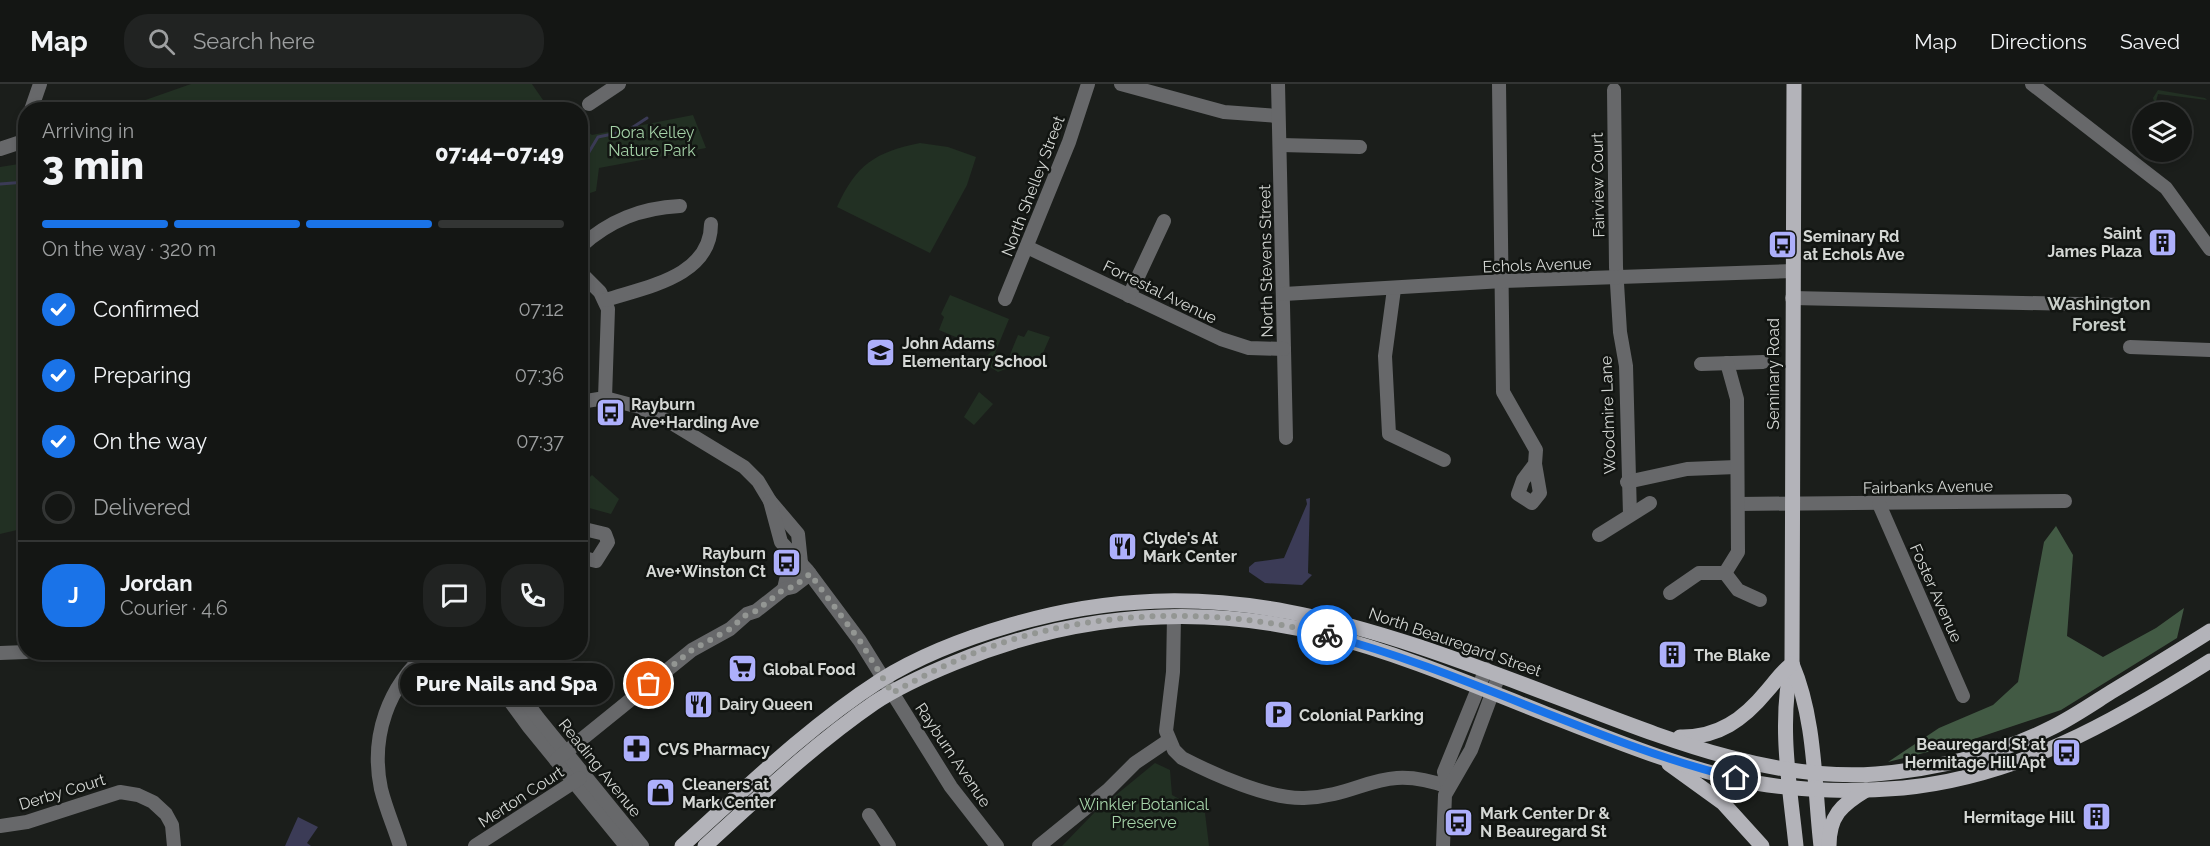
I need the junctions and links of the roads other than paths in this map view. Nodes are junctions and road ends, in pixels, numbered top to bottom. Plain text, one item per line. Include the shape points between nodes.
1 (40, 84) edge
2 (619, 84) edge
3 (1088, 84) edge
4 (1121, 84) edge
5 (1278, 84) edge
6 (1499, 84) edge
7 (1794, 84) edge
8 (2032, 84) edge
9 (1614, 90) dead end
10 (34, 102) edge
11 (589, 104) dead end
12 (1278, 116) junction
13 (18, 140) edge
14 (1281, 145) junction
15 (1360, 147) dead end
16 (0, 149) edge
17 (680, 206) dead end
18 (1164, 221) dead end
19 (711, 224) dead end
20 (588, 241) edge
21 (2208, 243) edge
22 (1027, 247) junction
23 (1792, 271) junction
24 (1618, 278) junction
25 (588, 281) edge
26 (1503, 281) junction
27 (1394, 290) junction
28 (1284, 294) junction
29 (1129, 296) junction
30 (1792, 298) junction
31 (1005, 299) dead end
32 (606, 300) junction
33 (2122, 305) dead end
34 (2130, 347) dead end
35 (1284, 349) junction
36 (2210, 350) edge
37 (1763, 362) dead end
38 (1727, 363) junction
39 (1701, 364) dead end
40 (606, 398) junction
41 (588, 401) edge
42 (1286, 438) dead end
43 (1444, 460) dead end
44 (1535, 464) dead end
45 (1736, 467) junction
46 (1627, 482) junction
47 (2065, 501) dead end
48 (1650, 503) dead end
49 (1738, 504) junction
50 (1879, 504) junction
51 (1792, 505) junction
52 (1630, 515) junction
53 (588, 530) edge
54 (1599, 535) dead end
55 (588, 558) edge
56 (801, 563) junction
57 (1725, 573) junction
58 (810, 574) junction
59 (784, 589) junction
60 (1670, 593) dead end
61 (1760, 600) dead end
62 (1174, 616) junction
63 (2210, 631) edge
64 (18, 652) edge
65 (0, 653) edge
66 (421, 660) edge
67 (481, 660) edge
68 (495, 660) edge
69 (2210, 661) edge
70 (1792, 664) junction
71 (1493, 672) junction
72 (884, 679) junction
73 (1789, 681) junction
74 (1486, 690) junction
75 (892, 693) junction
76 (1963, 696) dead end
77 (1659, 736) junction
78 (1169, 740) junction
79 (1649, 752) junction
80 (561, 756) junction
81 (1789, 770) junction
82 (1810, 771) junction
83 (579, 778) junction
84 (1790, 786) junction
85 (1448, 787) junction
86 (1814, 788) junction
87 (1867, 790) junction
88 (869, 815) dead end
89 (0, 826) edge
90 (881, 843) edge
91 (174, 846) edge
92 (400, 846) edge
93 (475, 846) edge
94 (626, 846) edge
95 (642, 846) edge
96 (682, 846) edge
97 (705, 846) edge
98 (997, 846) edge
99 (1039, 846) edge
100 (1443, 846) edge
101 (1762, 846) edge
102 (1796, 846) edge
103 (1821, 846) edge
104 (1830, 846) edge

1 - 10 street
2 - 11 street
3 - 22 street, North Shelley Street
4 - 12 street via 1224,112
5 - 12 street, North Stevens Street
6 - 26 street
7 - 23 main road, Seminary Road
8 - 21 street via 2166,188
9 - 24 street, Fairview Court
12 - 14 street, North Stevens Street
13 - 16 street
14 - 15 street
14 - 28 street, North Stevens Street
17 - 20 street via 643,210 618,220
18 - 29 street
19 - 32 street via 707,246 692,266 679,275
22 - 29 street, Forrestal Avenue
22 - 31 street, North Shelley Street
23 - 24 street, Echols Avenue
23 - 30 main road, Seminary Road
24 - 26 street, Echols Avenue
24 - 46 street, Woodmire Lane via 1626,366
25 - 32 street
26 - 27 street, Echols Avenue
26 - 44 street via 1503,392 1536,450
27 - 28 street, Echols Avenue
27 - 43 street via 1385,356 1389,434
28 - 35 street, North Stevens Street
29 - 35 street, Forrestal Avenue via 1235,345
30 - 33 street
30 - 51 main road, Seminary Road
32 - 40 street
34 - 36 street
35 - 42 street, North Stevens Street
37 - 38 street
38 - 39 street
38 - 45 street via 1737,399
40 - 41 street
40 - 56 street via 656,415 733,459 758,481 798,534
45 - 46 street via 1687,469
45 - 49 street
46 - 52 street, Woodmire Lane
47 - 50 street, Fairbanks Avenue
48 - 52 street
49 - 51 street, Fairbanks Avenue
49 - 57 street via 1738,552
50 - 51 street, Fairbanks Avenue
50 - 76 street, Foster Avenue
51 - 70 main road, Seminary Road
52 - 54 street
53 - 55 street via 605,534 608,542 596,561
56 - 58 street, Rayburn Avenue
56 - 59 street via 786,580
57 - 60 street via 1700,573
57 - 61 street via 1738,590
58 - 59 street
58 - 72 street, Rayburn Avenue
59 - 80 street via 730,629 692,650
62 - 74 main road, North Beauregard Street via 1253,621 1319,633
62 - 75 main road, North Beauregard Street via 1099,622 1004,642
62 - 78 street via 1166,731
63 - 82 main road, North Beauregard Street via 2059,724 2002,748 1879,774
64 - 65 street
66 - 92 street via 389,702 380,732 381,788
67 - 80 street, Reading Avenue
68 - 80 street, Reading Avenue
69 - 87 main road, North Beauregard Street via 2095,730 2009,766 1932,784
70 - 73 main road, Seminary Road
70 - 77 main road via 1752,709 1728,727 1695,737
70 - 82 main road, Seminary Road via 1801,685
71 - 72 main road, North Beauregard Street via 1349,624 1287,609 1147,601 1085,606 1019,622 960,642
71 - 74 street
71 - 77 main road, North Beauregard Street
72 - 75 street, Rayburn Avenue
72 - 96 main road, North Beauregard Street via 831,715
73 - 81 main road, Seminary Road
73 - 82 main road
74 - 79 main road, North Beauregard Street
74 - 85 street via 1444,771
75 - 97 main road, North Beauregard Street via 810,751
75 - 98 street, Rayburn Avenue via 960,800
77 - 81 main road, North Beauregard Street
78 - 85 street via 1182,758 1201,768 1293,798 1403,776
78 - 99 street
79 - 84 main road, North Beauregard Street via 1746,781
79 - 101 main road via 1723,802
80 - 83 street, Reading Avenue
81 - 82 main road, North Beauregard Street
81 - 84 main road, Seminary Road
82 - 86 main road, Seminary Road
83 - 93 street, Merton Court
83 - 94 street, Reading Avenue
83 - 95 street, Reading Avenue
84 - 86 main road, North Beauregard Street
84 - 102 main road, Seminary Road
85 - 100 street via 1443,810
86 - 87 main road, North Beauregard Street
86 - 103 main road, Seminary Road
87 - 104 main road via 1838,810 1832,822
88 - 90 street
89 - 91 street, Derby Court via 27,822 120,792 137,794 166,814 172,825

